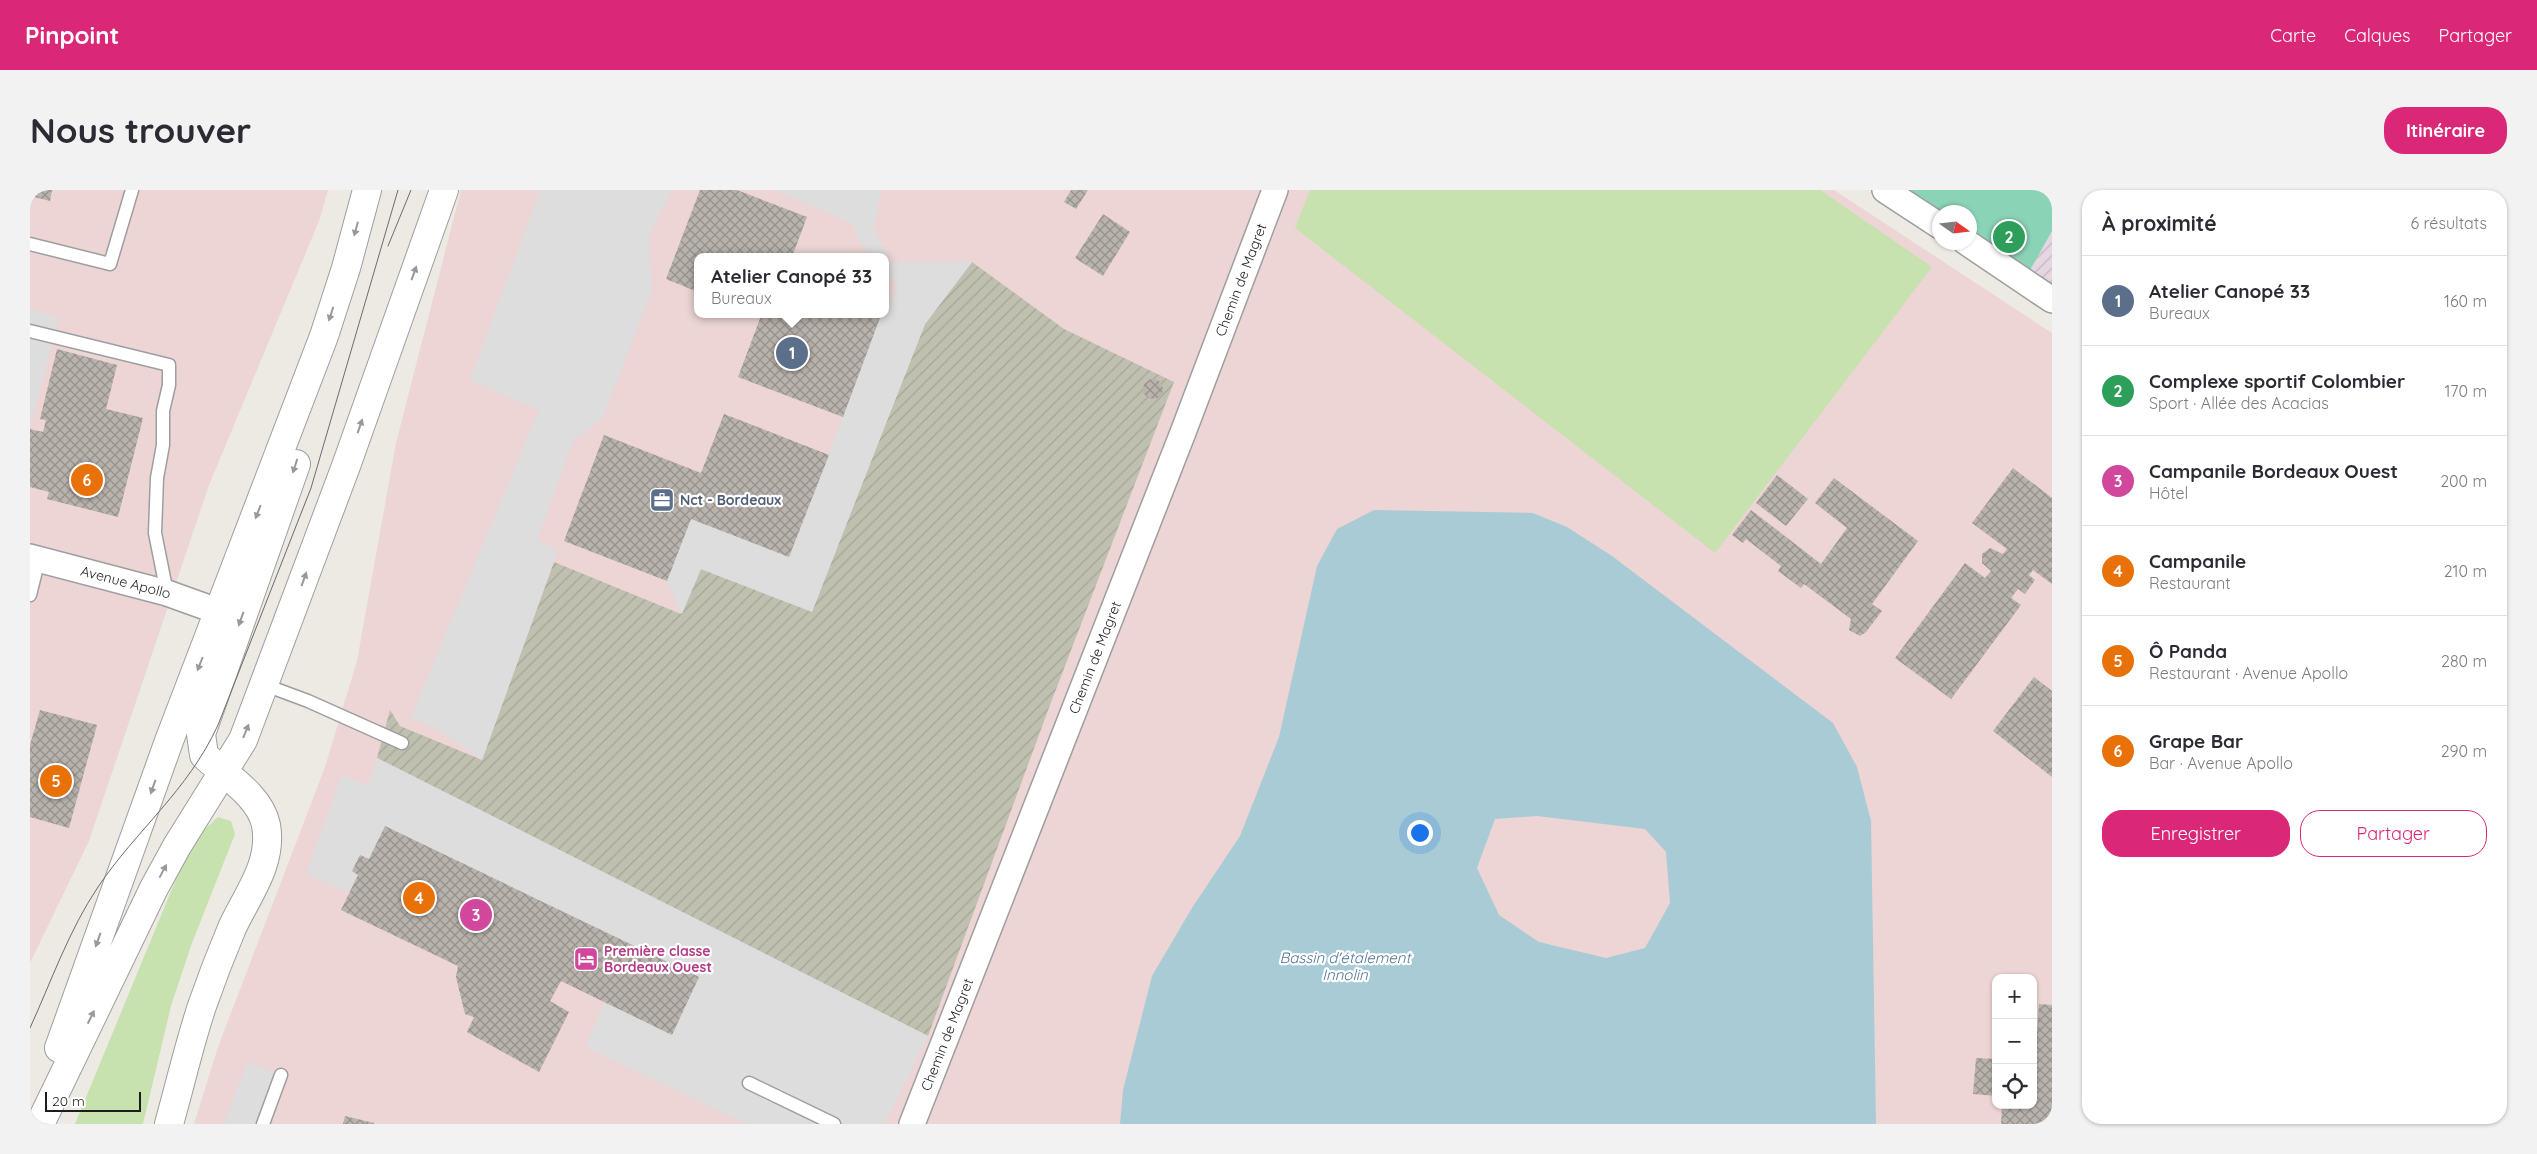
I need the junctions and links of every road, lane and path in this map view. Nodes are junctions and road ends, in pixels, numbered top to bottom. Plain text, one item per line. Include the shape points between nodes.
1 (132, 190) edge
2 (366, 190) edge
3 (444, 190) edge
4 (1275, 190) edge
5 (1885, 190) edge
6 (1932, 221) edge
7 (30, 244) edge
8 (1977, 249) edge
9 (2052, 300) edge
10 (30, 331) edge
11 (293, 418) junction
12 (35, 558) edge
13 (166, 593) junction
14 (30, 595) edge
15 (220, 612) junction
16 (265, 685) junction
17 (402, 743) dead end
18 (223, 774) junction
19 (281, 1075) dead end
20 (749, 1083) dead end
21 (31, 1124) edge
22 (40, 1124) edge
23 (169, 1124) edge
24 (263, 1124) edge
25 (834, 1124) edge
26 (912, 1124) edge

1 - 7 lane via 110,264
2 -> 11 street via 346,268
16 -> 3 street
4 - 26 street, Chemin de Magret
5 - 6 street
8 - 9 street
10 - 13 lane via 169,365 157,478 155,533
11 -> 15 street
11 -> 18 street via 297,459 201,734 204,755
12 - 13 street, Avenue Apollo
12 - 14 lane
13 - 15 street, Avenue Apollo
15 -> 21 street
16 - 17 lane
18 -> 16 street via 243,740
22 -> 18 street via 154,888
18 - 23 street via 262,813 267,850 258,877 226,941 205,998
19 - 24 lane
20 - 25 lane

